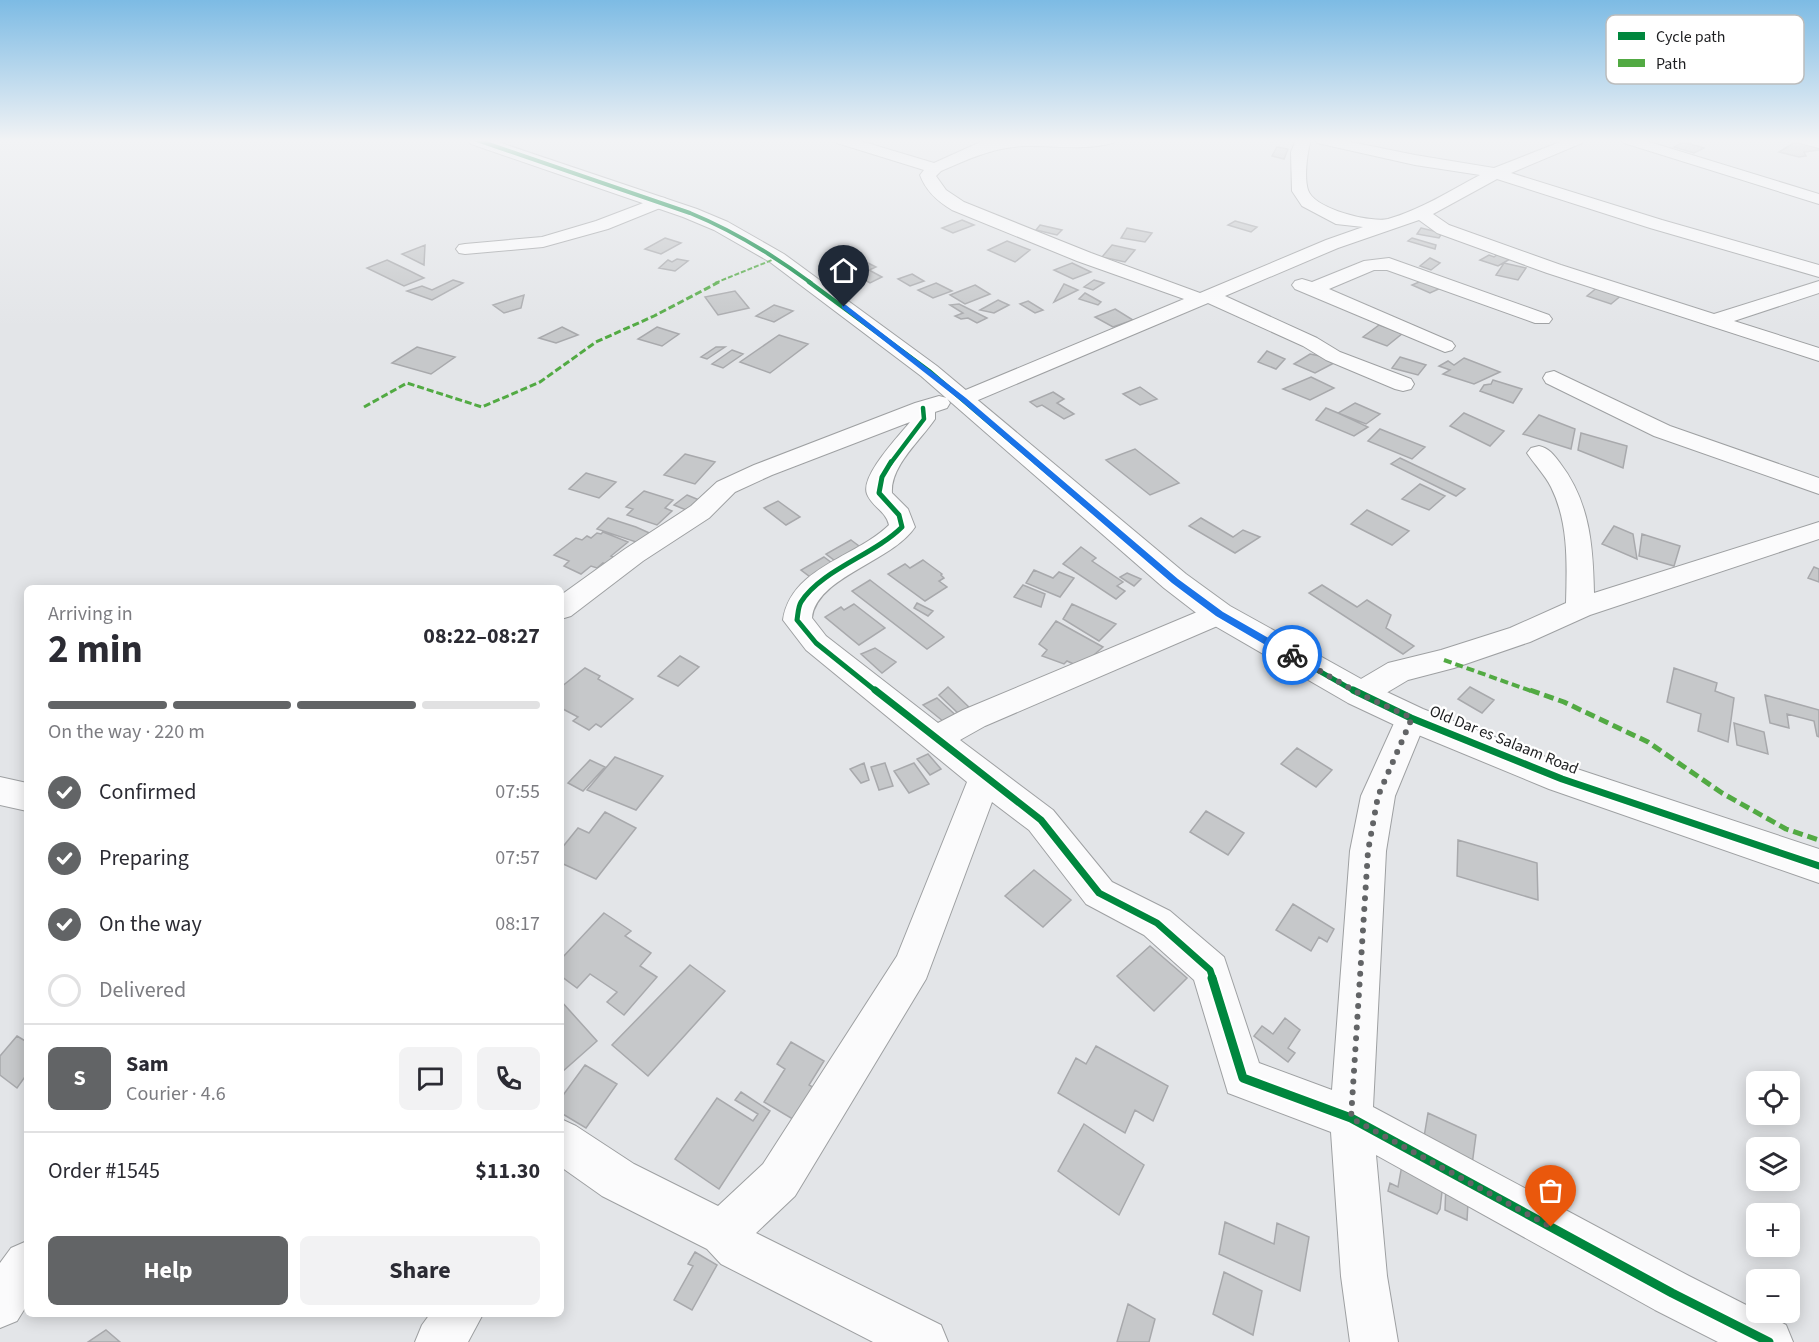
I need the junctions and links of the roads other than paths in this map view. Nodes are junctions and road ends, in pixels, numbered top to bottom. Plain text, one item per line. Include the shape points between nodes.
1 (657, 203) edge
2 (661, 203) edge
3 (952, 203) edge
4 (1309, 203) edge
5 (1440, 203) edge
6 (1589, 203) edge
7 (1421, 213) junction
8 (1386, 225) junction
9 (465, 249) dead end
10 (1269, 270) junction
11 (1819, 271) edge
12 (1819, 287) edge
13 (1313, 289) junction
14 (1203, 297) junction
15 (1542, 319) dead end
16 (1713, 321) junction
17 (1445, 346) dead end
18 (1819, 355) edge
19 (1554, 378) dead end
20 (1403, 384) dead end
21 (961, 398) junction
22 (923, 408) junction
23 (1539, 453) dead end
24 (1819, 486) edge
25 (1819, 530) edge
26 (564, 607) edge
27 (1580, 608) junction
28 (1219, 614) junction
29 (1360, 694) junction
30 (1412, 718) junction
31 (936, 738) junction
32 (985, 778) junction
33 (0, 791) edge
34 (24, 796) edge
35 (1819, 866) edge
36 (1351, 1118) junction
37 (565, 1152) edge
38 (723, 1233) junction
39 (24, 1268) edge
40 (0, 1304) edge
41 (457, 1317) edge
42 (440, 1342) edge
43 (924, 1342) edge
44 (1374, 1342) edge
45 (1769, 1342) edge

1 - 9 street via 602,225 543,242
2 - 21 street, Old Dar es Salaam Road via 721,226 777,258
3 - 14 street via 1084,256
4 - 8 street via 1342,220
5 - 7 street
6 - 11 street
7 - 8 street
7 - 16 street via 1443,228
8 - 10 street
10 - 13 street
10 - 14 street
12 - 16 street
13 - 15 street via 1371,265 1389,264
13 - 17 street
14 - 20 street
14 - 21 street
16 - 18 street
19 - 24 street via 1662,431
21 - 22 street
21 - 28 street, Old Dar es Salaam Road
22 - 26 street via 726,487 700,512
22 - 31 street via 924,419 878,485 880,494 897,510 902,526 885,544 823,581 800,603 797,620 816,643
23 - 27 street via 1566,491 1573,514 1580,561
25 - 27 street
27 - 29 street via 1520,635 1400,670
28 - 29 street, Old Dar es Salaam Road
28 - 31 street via 974,718
29 - 30 street, Old Dar es Salaam Road
30 - 35 street, Old Dar es Salaam Road via 1562,779
30 - 36 street via 1378,796 1368,851
31 - 32 street
32 - 36 street via 1041,820 1099,893 1157,922 1210,970 1242,1078
32 - 38 street via 912,966 779,1180
33 - 34 street
36 - 44 street via 1364,1276
36 - 45 street
37 - 38 street
38 - 43 street via 737,1248
39 - 40 street
41 - 42 street

